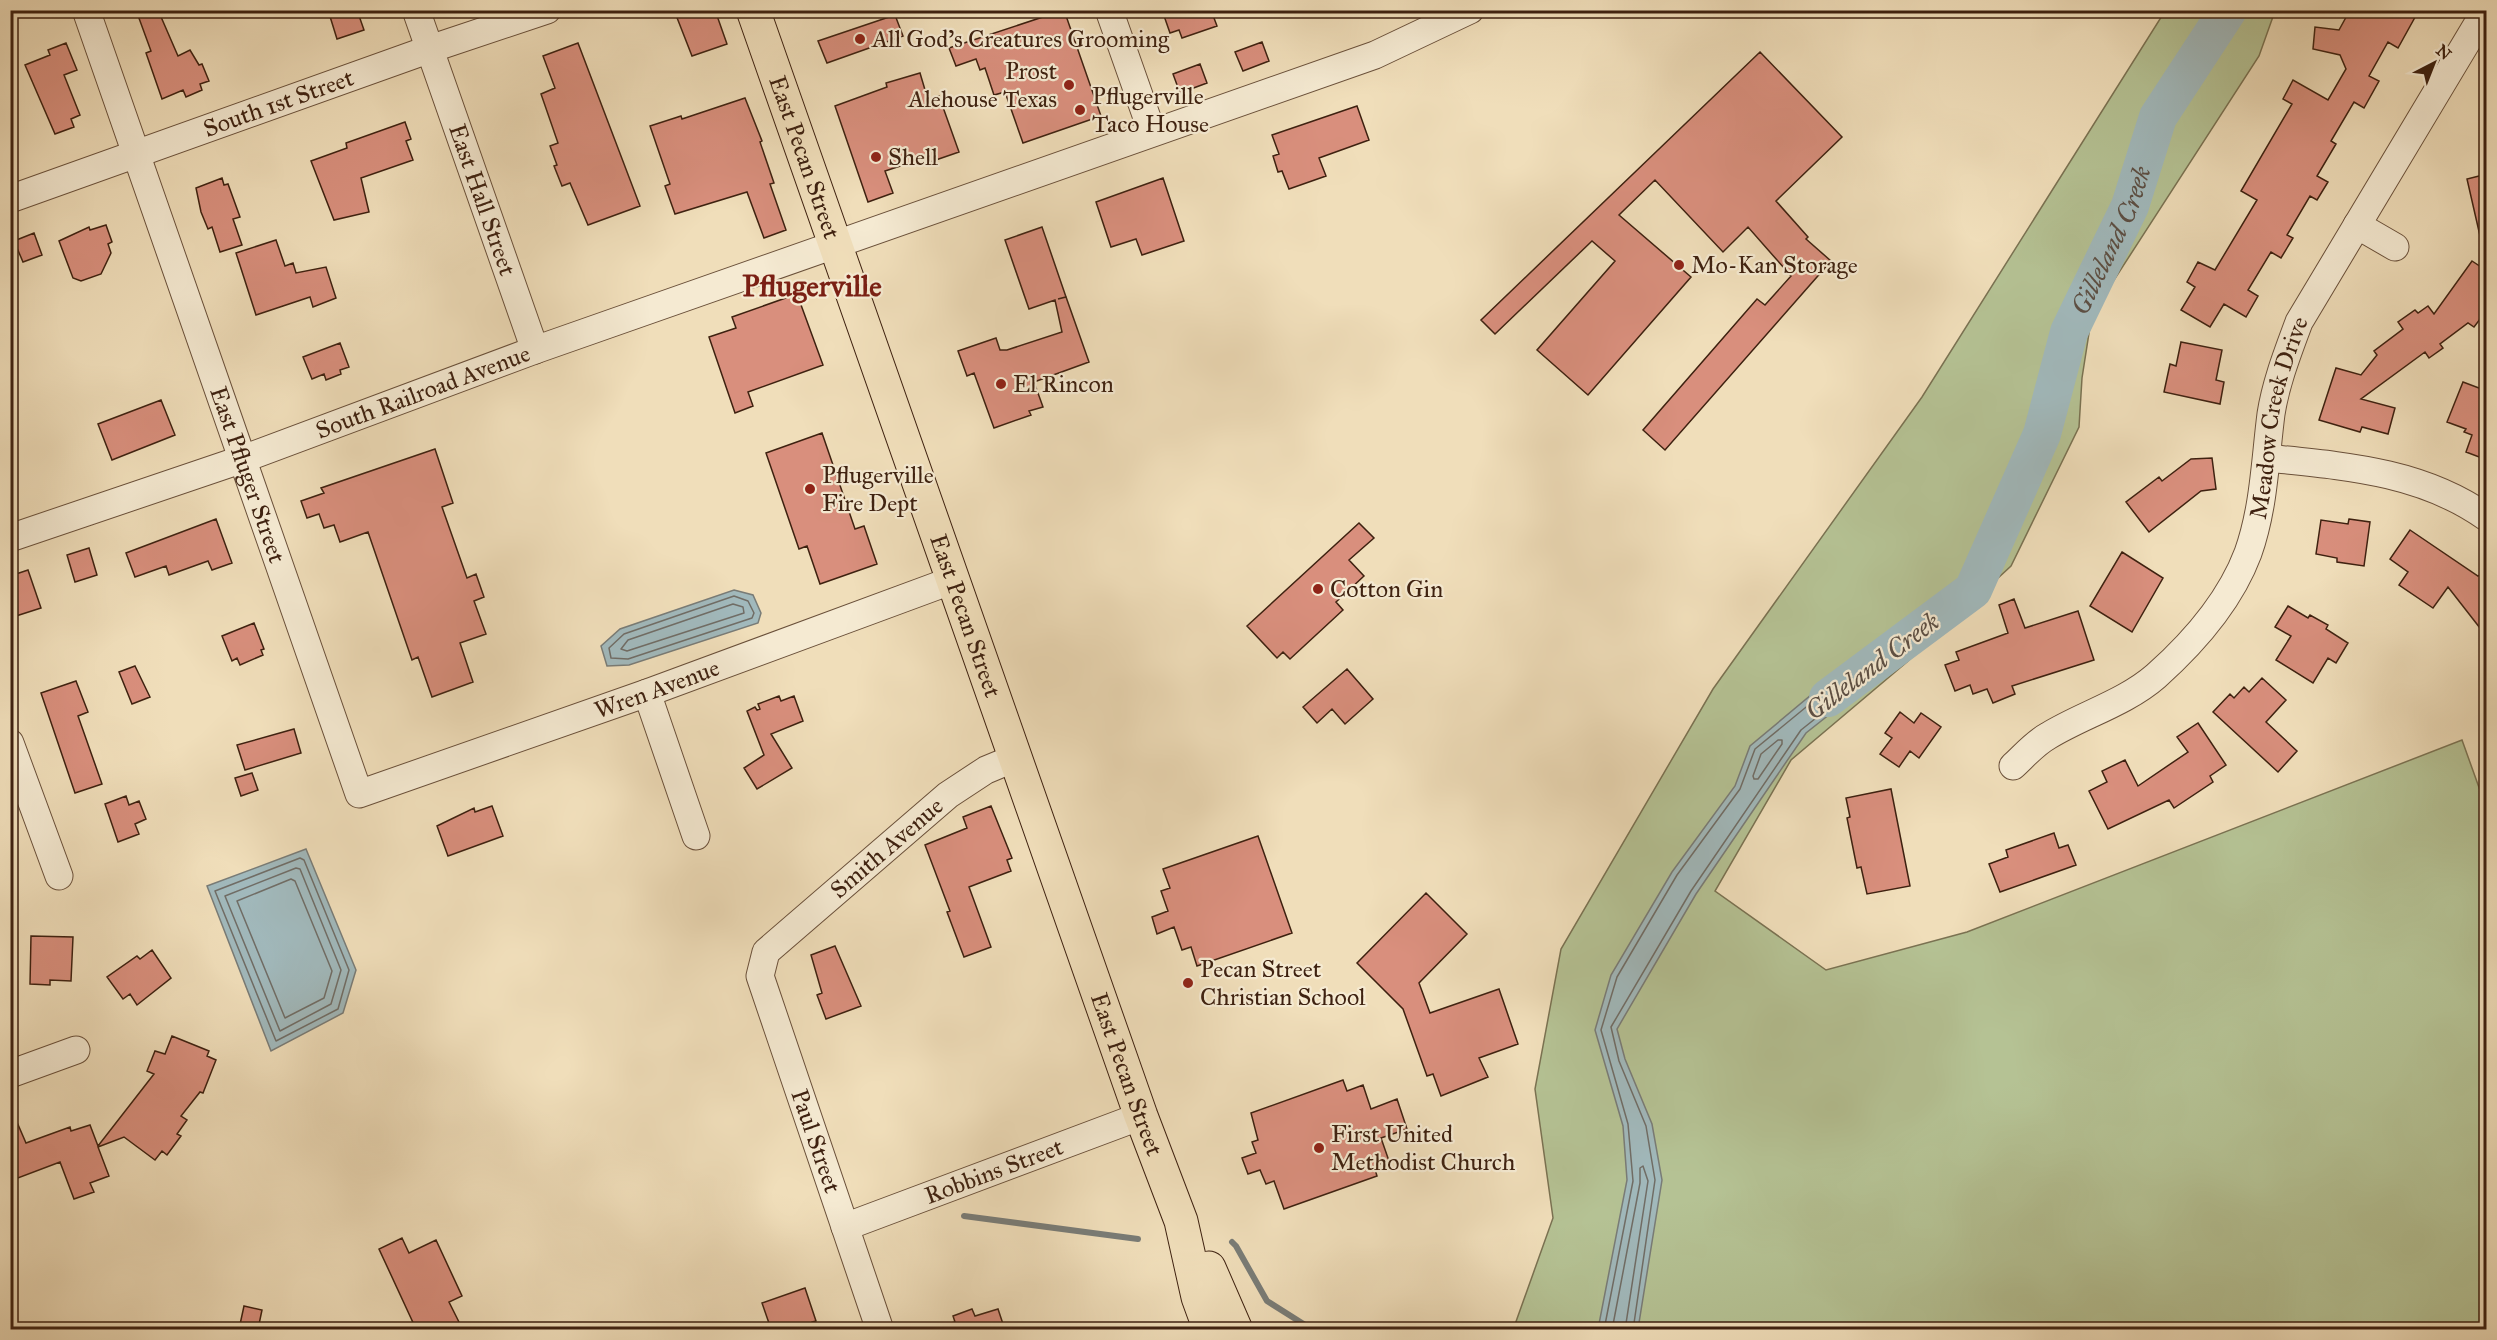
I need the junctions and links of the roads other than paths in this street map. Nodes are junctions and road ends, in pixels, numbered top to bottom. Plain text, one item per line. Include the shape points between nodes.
1 (86, 10) edge
2 (416, 10) edge
3 (547, 10) edge
4 (753, 10) edge
5 (1109, 10) edge
6 (1470, 10) edge
7 (2486, 10) edge
8 (430, 49) junction
9 (1152, 132) junction
10 (137, 154) junction
11 (10, 199) edge
12 (2357, 225) junction
13 (835, 243) junction
14 (2395, 247) dead end
15 (535, 350) junction
16 (2267, 458) junction
17 (243, 459) junction
18 (2487, 517) edge
19 (10, 538) edge
20 (953, 580) junction
21 (647, 693) junction
22 (10, 743) edge
23 (1016, 758) junction
24 (2013, 766) dead end
25 (359, 794) joint
26 (696, 836) dead end
27 (59, 876) dead end
28 (766, 952) joint
29 (76, 1050) dead end
30 (10, 1074) edge
31 (1141, 1116) junction
32 (1181, 1221) junction
33 (845, 1227) junction
34 (880, 1329) edge
35 (1210, 1329) edge
36 (1236, 1329) edge

1 - 10 street, East Pfluger Street
2 - 8 street, East Hall Street
3 - 8 street, South 1st Street
4 - 13 main road, East Pecan Street
5 - 9 street
6 - 9 street, South Railroad Avenue via 1375,55
7 - 12 street, Meadow Creek Drive
8 - 10 street, South 1st Street
8 - 15 street, East Hall Street
9 - 13 street, South Railroad Avenue
10 - 11 street, South 1st Street
10 - 17 street, East Pfluger Street
12 - 14 street
12 - 16 street, Meadow Creek Drive via 2299,322 2277,390
13 - 15 street, South Railroad Avenue
13 - 20 main road, East Pecan Street
15 - 17 street, South Railroad Avenue
16 - 18 street via 2355,467 2410,479
16 - 24 street, Meadow Creek Drive via 2259,512 2247,555 2204,628 2153,679 2045,737
17 - 19 street, South Railroad Avenue
17 - 25 street, East Pfluger Street
20 - 21 street, Wren Avenue
20 - 23 main road, East Pecan Street
21 - 25 street, Wren Avenue
21 - 26 street
22 - 27 street
23 - 28 street, Smith Avenue via 986,770 948,795
23 - 31 main road, East Pecan Street
28 - 33 street, Paul Street via 760,976
29 - 30 street
31 - 32 main road, East Pecan Street
31 - 33 street, Robbins Street
32 - 35 main road, East Pecan Street via 1198,1297
32 - 36 main road, East Pecan Street via 1204,1255
33 - 34 street, Paul Street

